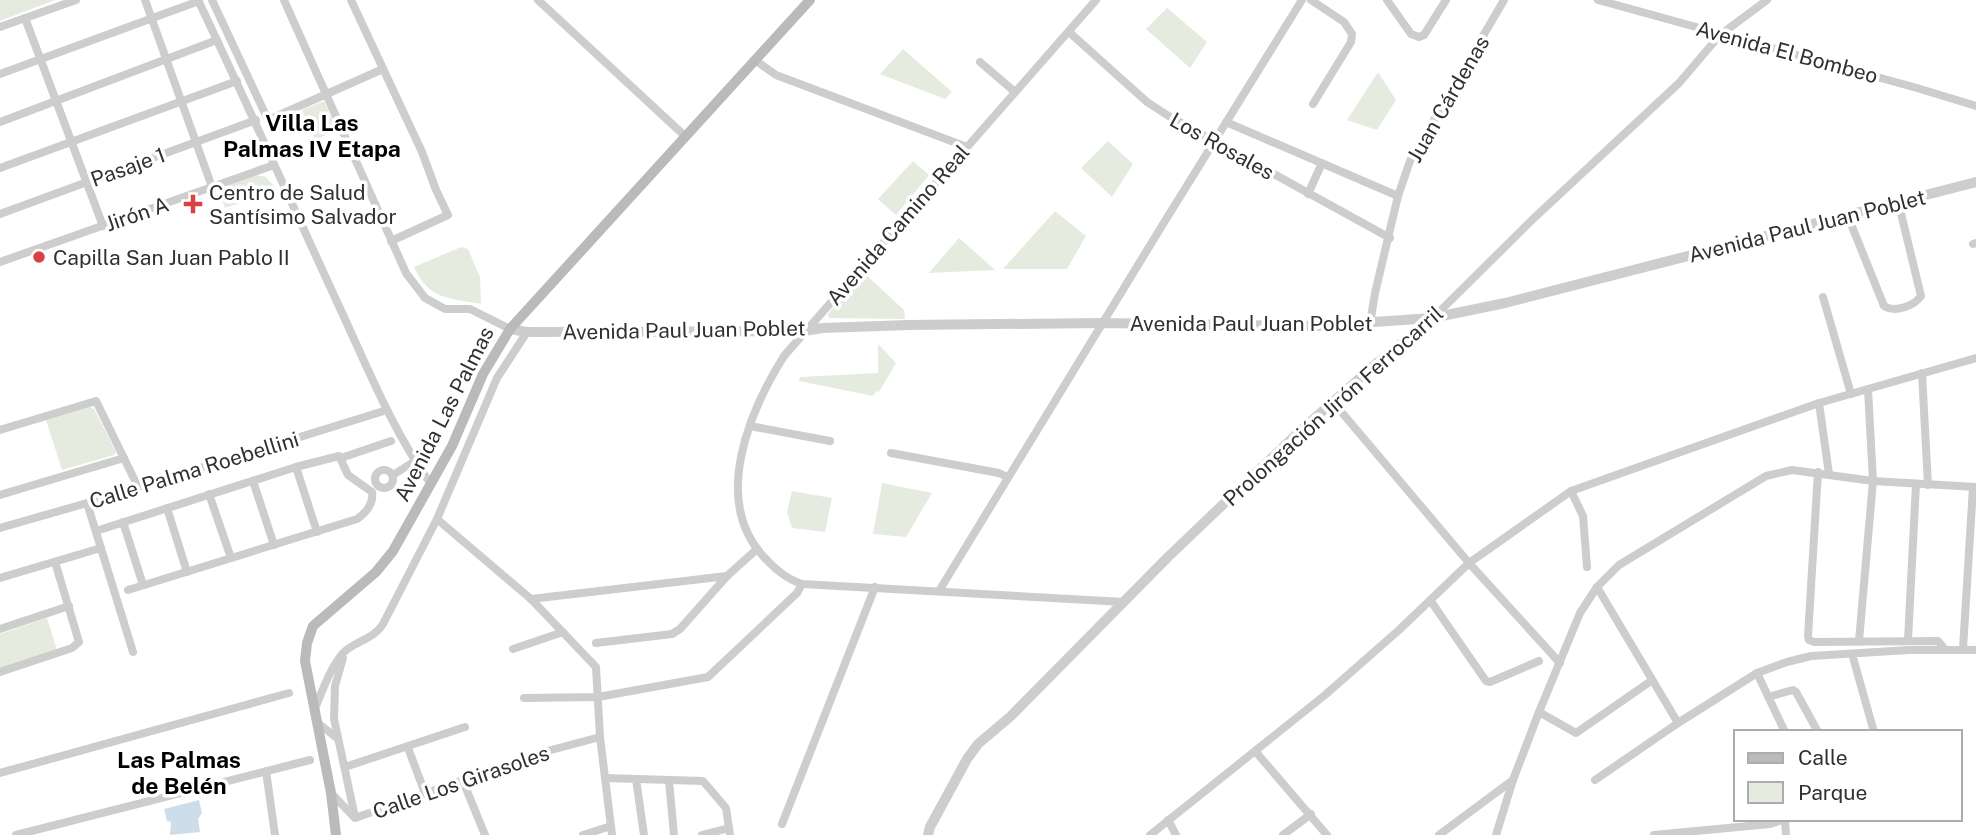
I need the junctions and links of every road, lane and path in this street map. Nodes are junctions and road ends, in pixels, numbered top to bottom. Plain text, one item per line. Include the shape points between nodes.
1 (76, 0) edge
2 (145, 0) edge
3 (212, 0) edge
4 (284, 0) edge
5 (351, 0) edge
6 (538, 0) edge
7 (810, 0) edge
8 (1097, 0) edge
9 (1302, 0) edge
10 (1311, 0) edge
11 (1387, 0) edge
12 (1446, 0) edge
13 (1504, 0) edge
14 (1598, 0) edge
15 (1767, 0) edge
16 (199, 1) edge
17 (25, 18) junction
18 (152, 18) junction
19 (0, 27) edge
20 (1069, 32) junction
21 (1720, 35) junction
22 (217, 40) junction
23 (166, 59) junction
24 (40, 60) junction
25 (756, 61) junction
26 (980, 62) dead end
27 (383, 69) junction
28 (0, 74) edge
29 (237, 81) junction
30 (1014, 92) junction
31 (326, 95) junction
32 (56, 101) junction
33 (181, 101) junction
34 (1312, 104) dead end
35 (1976, 106) edge
36 (256, 120) junction
37 (0, 121) edge
38 (1226, 122) junction
39 (686, 137) junction
40 (71, 142) junction
41 (196, 142) junction
42 (1213, 142) junction
43 (967, 147) junction
44 (1322, 163) junction
45 (274, 165) junction
46 (0, 168) edge
47 (86, 182) junction
48 (1976, 182) edge
49 (212, 187) junction
50 (1308, 194) junction
51 (1398, 196) junction
52 (1898, 201) junction
53 (0, 214) edge
54 (1847, 214) junction
55 (103, 226) junction
56 (1390, 238) junction
57 (391, 241) junction
58 (0, 262) edge
59 (1824, 297) dead end
60 (1432, 318) junction
61 (1400, 321) junction
62 (1102, 323) junction
63 (1370, 324) junction
64 (510, 328) junction
65 (804, 331) junction
66 (527, 332) junction
67 (1405, 340) junction
68 (1976, 358) edge
69 (1922, 373) junction
70 (1868, 389) junction
71 (1852, 394) junction
72 (1333, 402) junction
73 (1819, 403) junction
74 (387, 410) junction
75 (750, 426) junction
76 (0, 430) edge
77 (391, 441) dead end
78 (830, 441) dead end
79 (891, 453) dead end
80 (124, 458) junction
81 (341, 458) junction
82 (444, 459) junction
83 (415, 461) junction
84 (460, 463) junction
85 (296, 467) junction
86 (1818, 472) junction
87 (1829, 474) junction
88 (393, 475) junction
89 (1007, 477) junction
90 (253, 481) junction
91 (1874, 481) junction
92 (430, 482) junction
93 (1916, 484) junction
94 (1928, 485) junction
95 (138, 487) junction
96 (374, 487) junction
97 (1974, 487) edge
98 (1571, 491) junction
99 (209, 494) junction
100 (0, 495) edge
101 (87, 503) junction
102 (167, 508) junction
103 (437, 519) junction
104 (123, 522) junction
105 (0, 528) edge
106 (96, 531) junction
107 (317, 532) junction
108 (274, 545) junction
109 (101, 548) junction
110 (757, 549) junction
111 (231, 558) junction
112 (55, 562) junction
113 (1469, 563) junction
114 (1587, 567) dead end
115 (187, 572) junction
116 (727, 576) junction
117 (0, 578) edge
118 (802, 584) junction
119 (143, 585) junction
120 (875, 587) junction
121 (1597, 587) junction
122 (128, 590) dead end
123 (939, 591) junction
124 (531, 599) junction
125 (1430, 600) junction
126 (1124, 602) junction
127 (69, 606) junction
128 (0, 629) edge
129 (563, 632) junction
130 (1908, 639) junction
131 (1859, 641) junction
132 (596, 643) dead end
133 (1944, 648) junction
134 (513, 649) dead end
135 (1964, 649) junction
136 (1976, 650) edge
137 (133, 652) dead end
138 (344, 652) junction
139 (1852, 654) junction
140 (1539, 660) dead end
141 (1560, 663) junction
142 (0, 672) edge
143 (1757, 673) junction
144 (1651, 681) junction
145 (289, 693) dead end
146 (598, 697) junction
147 (1768, 697) junction
148 (524, 698) dead end
149 (315, 708) junction
150 (1539, 712) junction
151 (318, 723) junction
152 (1678, 723) junction
153 (465, 727) dead end
154 (1784, 730) edge
155 (1817, 730) edge
156 (1873, 730) edge
157 (600, 737) junction
158 (340, 741) junction
159 (408, 748) junction
160 (1255, 751) junction
161 (310, 760) dead end
162 (345, 767) junction
163 (266, 771) junction
164 (0, 774) edge
165 (605, 778) junction
166 (636, 779) junction
167 (1513, 780) junction
168 (1595, 780) dead end
169 (463, 781) junction
170 (669, 781) junction
171 (331, 793) junction
172 (425, 793) junction
173 (1311, 814) junction
174 (355, 818) junction
175 (1168, 820) junction
176 (1779, 821) edge
177 (782, 824) dead end
178 (611, 830) edge
179 (729, 831) edge
180 (16, 835) edge
181 (275, 835) edge
182 (336, 835) edge
183 (485, 835) edge
184 (583, 835) edge
185 (644, 835) edge
186 (674, 835) edge
187 (702, 835) edge
188 (928, 835) edge
189 (1150, 835) edge
190 (1176, 835) edge
191 (1283, 835) edge
192 (1327, 835) edge
193 (1439, 835) edge
194 (1496, 835) edge
195 (1654, 835) edge

1 - 17 street
2 - 18 street
3 - 31 street via 268,120
4 - 31 street
5 - 27 street
6 - 39 street
7 - 25 main road, Avenida Las Palmas
8 - 20 street, Avenida Camino Real
9 - 38 street
10 - 34 street via 1344,22 1352,34
11 - 12 street via 1411,34 1419,37
13 - 51 street, Juan Cárdenas via 1410,161
14 - 21 street, Avenida El Bombeo
15 - 21 street, Prolongación Jirón Ferrocarril
16 - 18 street
16 - 22 street
17 - 19 street
17 - 24 street
18 - 23 street
18 - 24 street
20 - 30 street, Avenida Camino Real
20 - 42 street, Los Rosales via 1147,102
21 - 35 street, Avenida El Bombeo
21 - 60 street, Prolongación Jirón Ferrocarril via 1679,83
22 - 23 street
22 - 29 street
23 - 32 street
23 - 33 street
24 - 28 street
24 - 32 street
25 - 39 main road, Avenida Las Palmas
25 - 43 street via 776,75
26 - 30 street
27 - 31 street
27 - 57 street via 449,215
29 - 33 street
29 - 36 street
30 - 43 street, Avenida Camino Real
31 - 57 street
32 - 37 street
32 - 40 street
33 - 40 street
33 - 41 street
36 - 41 street, Pasaje 1
36 - 45 street
38 - 42 street
38 - 44 street
39 - 64 main road, Avenida Las Palmas
40 - 46 street
40 - 47 street
41 - 47 street, Pasaje 1
41 - 49 street
42 - 50 street, Los Rosales
42 - 62 street
43 - 65 street, Avenida Camino Real
44 - 50 street
44 - 51 street
45 - 49 street, Jirón A
45 - 74 street
47 - 53 street, Pasaje 1
47 - 55 street
48 - 52 street, Avenida Paul Juan Poblet
49 - 55 street, Jirón A
50 - 56 street, Los Rosales
51 - 56 street, Juan Cárdenas
52 - 54 street, Avenida Paul Juan Poblet
52 - 54 street via 1921,296 1897,310 1884,306
54 - 60 street, Avenida Paul Juan Poblet
55 - 58 street, Jirón A
56 - 63 street, Juan Cárdenas
57 - 64 street via 406,273 425,298 445,309 470,309
59 - 71 street
60 - 61 street, Avenida Paul Juan Poblet
60 - 67 street, Prolongación Jirón Ferrocarril
61 - 63 street, Avenida Paul Juan Poblet
61 - 67 street via 1405,326
62 - 63 street, Avenida Paul Juan Poblet
62 - 65 street, Avenida Paul Juan Poblet
62 - 89 street
64 - 66 street, Avenida Paul Juan Poblet
64 - 82 main road, Avenida Las Palmas
65 - 66 street, Avenida Paul Juan Poblet
65 - 75 street, Avenida Camino Real via 767,382
66 - 84 street via 497,378
67 - 72 street, Prolongación Jirón Ferrocarril
68 - 69 street
69 - 70 street
69 - 94 street
70 - 71 street
70 - 91 street
71 - 73 street
72 - 113 street
72 - 126 street, Prolongación Jirón Ferrocarril
73 - 87 street
73 - 98 street
74 - 83 street
74 - 95 street, Calle Palma Roebellini
75 - 78 street
75 - 110 street, Avenida Camino Real via 737,502 741,521
76 - 80 street via 96,401
77 - 81 street
79 - 89 street
80 - 95 street
80 - 100 street
81 - 85 street
81 - 96 street via 358,484
82 - 84 street
82 - 92 main road, Avenida Las Palmas
83 - 88 street
83 - 92 street
84 - 103 street
85 - 90 street
85 - 107 street
86 - 87 street
86 - 121 street via 1792,470 1766,476 1619,565
86 - 131 street via 1808,636 1814,642
87 - 91 street
88 - 96 street via 390,486
88 - 96 street via 382,470
89 - 123 street
90 - 99 street
90 - 108 street
91 - 93 street
91 - 131 street
92 - 149 main road, Avenida Las Palmas via 393,551 376,572 313,626 305,660
93 - 94 street
93 - 130 street
94 - 97 street
95 - 101 street, Calle Palma Roebellini
96 - 107 street via 369,507 357,519
97 - 135 street
98 - 113 street
98 - 114 street via 1583,516
99 - 102 street
99 - 111 street
101 - 105 street, Calle Palma Roebellini
101 - 106 street
102 - 104 street
102 - 115 street
103 - 124 street
103 - 138 street via 380,629
104 - 106 street
104 - 119 street
106 - 109 street
107 - 108 street
108 - 111 street
109 - 112 street
109 - 137 street
110 - 116 street
110 - 118 street, Avenida Camino Real via 786,578
111 - 115 street
112 - 117 street
112 - 127 street
113 - 125 street
113 - 141 street
115 - 119 street
116 - 124 street
116 - 132 street via 672,634
118 - 120 street
118 - 146 street via 708,677
119 - 122 street
120 - 123 street
120 - 177 street
121 - 141 street via 1580,613
121 - 144 street
123 - 126 street
124 - 129 street
125 - 140 street via 1486,681
125 - 160 street
126 - 188 street, Prolongación Jirón Ferrocarril via 978,744
127 - 128 street
127 - 142 street via 78,645
129 - 134 street
129 - 146 street via 596,667
130 - 131 street
130 - 133 street via 1938,641
133 - 135 street
133 - 139 street
135 - 136 street
138 - 149 street
138 - 158 street via 335,686 334,719
139 - 143 street via 1811,656
139 - 156 street
141 - 150 street
143 - 147 street
143 - 152 street
144 - 150 street via 1576,733
144 - 152 street
145 - 164 street
146 - 148 street
146 - 157 street
147 - 154 street
147 - 155 street via 1796,692
149 - 151 main road, Avenida Las Palmas
150 - 167 street
151 - 158 street
151 - 171 main road, Avenida Las Palmas
152 - 168 street
153 - 159 street
157 - 165 street
157 - 169 street, Calle Los Girasoles
158 - 162 street
159 - 162 street
159 - 172 street
160 - 173 street
160 - 175 street
161 - 163 street
162 - 174 street
163 - 180 street
163 - 181 street
165 - 166 street
165 - 178 street
166 - 170 street
166 - 185 street
167 - 193 street
167 - 194 street
169 - 172 street, Calle Los Girasoles
169 - 183 street
170 - 179 street via 702,781 726,807
170 - 186 street
171 - 174 street, Calle Los Girasoles
171 - 182 main road, Avenida Las Palmas
172 - 174 street, Calle Los Girasoles
173 - 191 street
173 - 192 street
175 - 189 street
175 - 190 street
176 - 195 street
178 - 184 street
179 - 187 street

